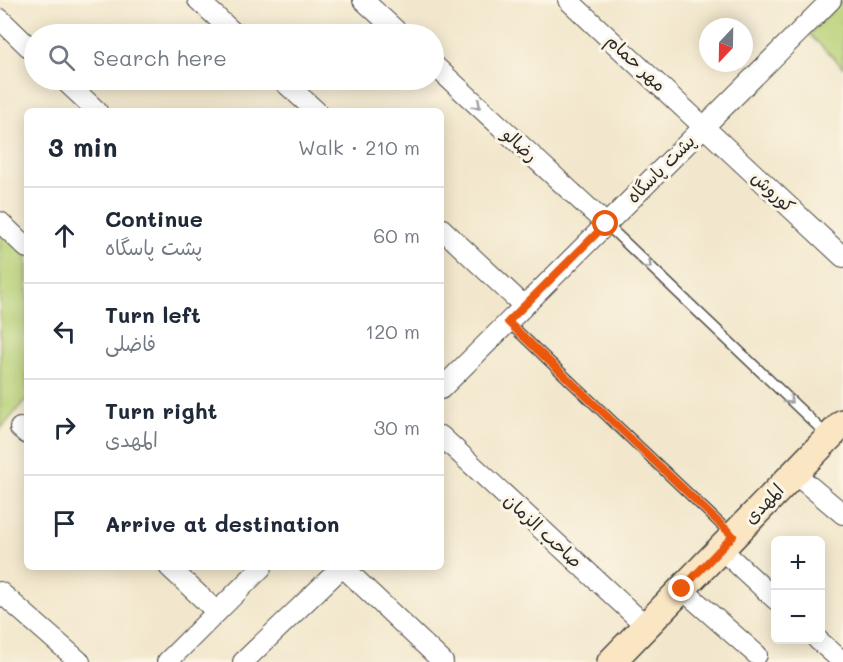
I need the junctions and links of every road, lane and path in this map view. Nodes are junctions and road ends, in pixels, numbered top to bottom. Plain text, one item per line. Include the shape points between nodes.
1 (198, 0) edge
2 (363, 0) edge
3 (568, 0) edge
4 (831, 0) edge
5 (0, 19) edge
6 (224, 24) edge
7 (389, 24) edge
8 (24, 42) edge
9 (444, 74) edge
10 (75, 90) edge
11 (293, 90) edge
12 (94, 108) edge
13 (313, 108) edge
14 (704, 127) junction
15 (0, 222) edge
16 (606, 224) junction
17 (444, 231) edge
18 (24, 245) edge
19 (843, 256) edge
20 (524, 306) junction
21 (508, 322) junction
22 (444, 386) edge
23 (836, 430) edge
24 (444, 439) edge
25 (794, 473) junction
26 (843, 514) edge
27 (727, 542) junction
28 (172, 570) edge
29 (259, 570) edge
30 (339, 570) edge
31 (345, 570) edge
32 (682, 589) junction
33 (0, 592) edge
34 (771, 594) edge
35 (217, 612) junction
36 (646, 626) junction
37 (823, 644) edge
38 (757, 656) dead end
39 (80, 662) edge
40 (167, 662) edge
41 (243, 662) edge
42 (443, 662) edge
43 (611, 662) edge
44 (843, 662) edge

1 - 6 street
2 - 7 street
3 - 14 street, مهر حمام
4 - 14 street, پشت پاسگاه
5 - 8 street
9 -> 16 street, رضالو
10 - 12 street
11 - 13 street
14 - 16 street, پشت پاسگاه
14 - 19 street, کوروش
15 - 18 street
16 - 20 street, پشت پاسگاه
16 -> 23 lane
17 - 20 street
20 - 21 street, پشت پاسگاه
21 - 22 street, پشت پاسگاه
21 - 27 lane
23 - 25 street, المهدی
24 - 36 street, صاحب الزمان
25 - 26 street
25 - 27 street, المهدی
27 - 32 street, المهدی
27 - 34 street
28 - 35 street
29 - 35 street
30 - 41 street
31 - 42 street
32 - 36 street, المهدی
32 - 38 street
33 - 39 street
35 - 40 street
36 - 43 street, المهدی
37 - 44 street

